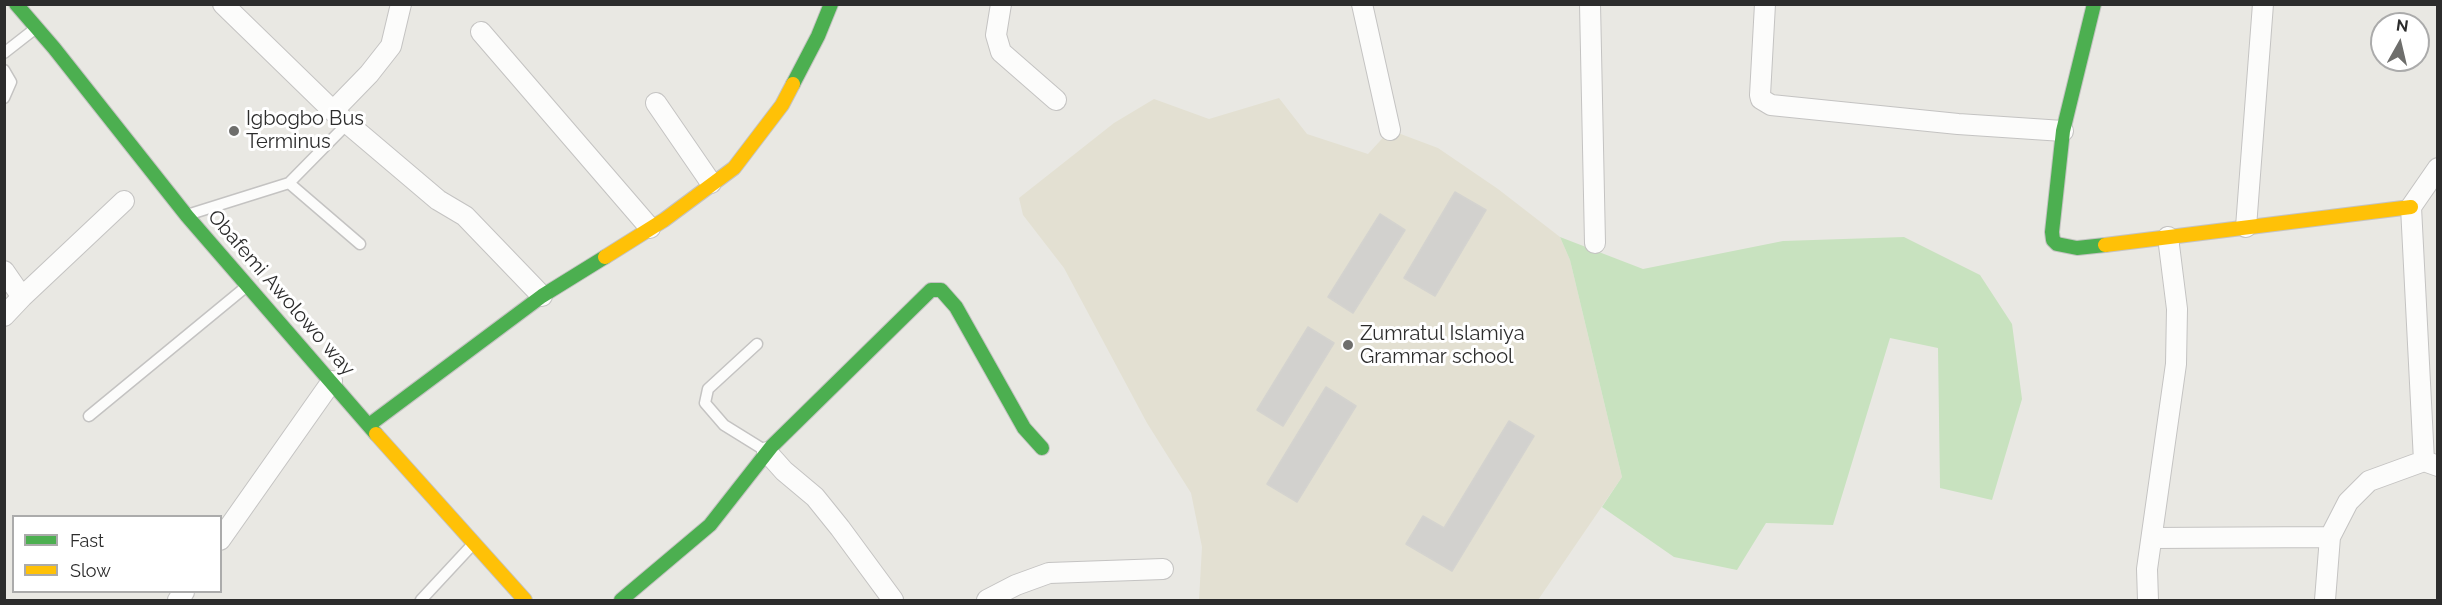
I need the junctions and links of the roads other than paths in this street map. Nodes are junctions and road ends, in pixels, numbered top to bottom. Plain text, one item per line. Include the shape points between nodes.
1 (16, 4) edge
2 (223, 4) edge
3 (401, 4) edge
4 (831, 4) edge
5 (1001, 4) edge
6 (1362, 4) edge
7 (1590, 4) edge
8 (1765, 4) edge
9 (2094, 4) edge
10 (2263, 4) edge
11 (36, 28) junction
12 (481, 32) dead end
13 (4, 53) edge
14 (4, 70) edge
15 (4, 98) edge
16 (1056, 100) dead end
17 (656, 103) dead end
18 (341, 117) junction
19 (1390, 130) dead end
20 (2062, 131) junction
21 (2438, 168) edge
22 (289, 183) junction
23 (711, 183) junction
24 (124, 201) dead end
25 (2411, 207) junction
26 (187, 216) junction
27 (2246, 227) junction
28 (650, 228) junction
29 (2168, 237) junction
30 (1595, 243) dead end
31 (360, 244) dead end
32 (4, 271) edge
33 (247, 286) junction
34 (542, 296) junction
35 (22, 297) junction
36 (4, 316) edge
37 (757, 344) dead end
38 (332, 381) junction
39 (89, 416) dead end
40 (369, 425) junction
41 (1042, 448) dead end
42 (767, 452) junction
43 (2431, 464) edge
44 (222, 537) edge
45 (2330, 537) junction
46 (2152, 538) junction
47 (474, 543) junction
48 (1163, 569) dead end
49 (421, 600) edge
50 (525, 600) edge
51 (621, 600) edge
52 (893, 600) edge
53 (987, 600) edge
54 (2148, 600) edge
55 (2325, 600) edge

1 - 11 street, Obafemi Awolowo way
2 - 18 street
3 - 18 street via 391,46
4 - 23 street via 782,105 734,168
5 - 16 street via 996,35 1001,52
6 - 19 street
7 - 30 street
8 - 20 street via 1760,95 1771,105
9 - 20 street
10 - 27 street
11 - 13 lane
11 - 26 street, Obafemi Awolowo way
12 - 28 street
14 - 15 lane via 11,82
17 - 23 street
18 - 22 lane
18 - 34 street via 438,200 465,216
20 - 29 street via 2053,240 2077,248
21 - 25 street
22 - 26 lane
22 - 31 lane
23 - 28 street
24 - 35 street
25 - 27 street
25 - 43 street
26 - 33 street, Obafemi Awolowo way
27 - 29 street
28 - 34 street
29 - 46 street via 2177,309 2176,364
32 - 35 street
33 - 38 street, Obafemi Awolowo way
33 - 39 lane
34 - 40 street
35 - 36 street
37 - 42 lane via 708,389 705,403 724,425
38 - 40 street, Obafemi Awolowo way
38 - 44 street
40 - 47 street, Obafemi Awolowo way
41 - 42 street via 1024,428 956,307 937,289 930,290
42 - 51 street via 710,525
42 - 52 street via 814,497
43 - 45 street via 2369,481 2348,502
45 - 46 street
45 - 55 street
46 - 54 street
47 - 49 lane
47 - 50 street, Obafemi Awolowo way
48 - 53 street via 1049,573

